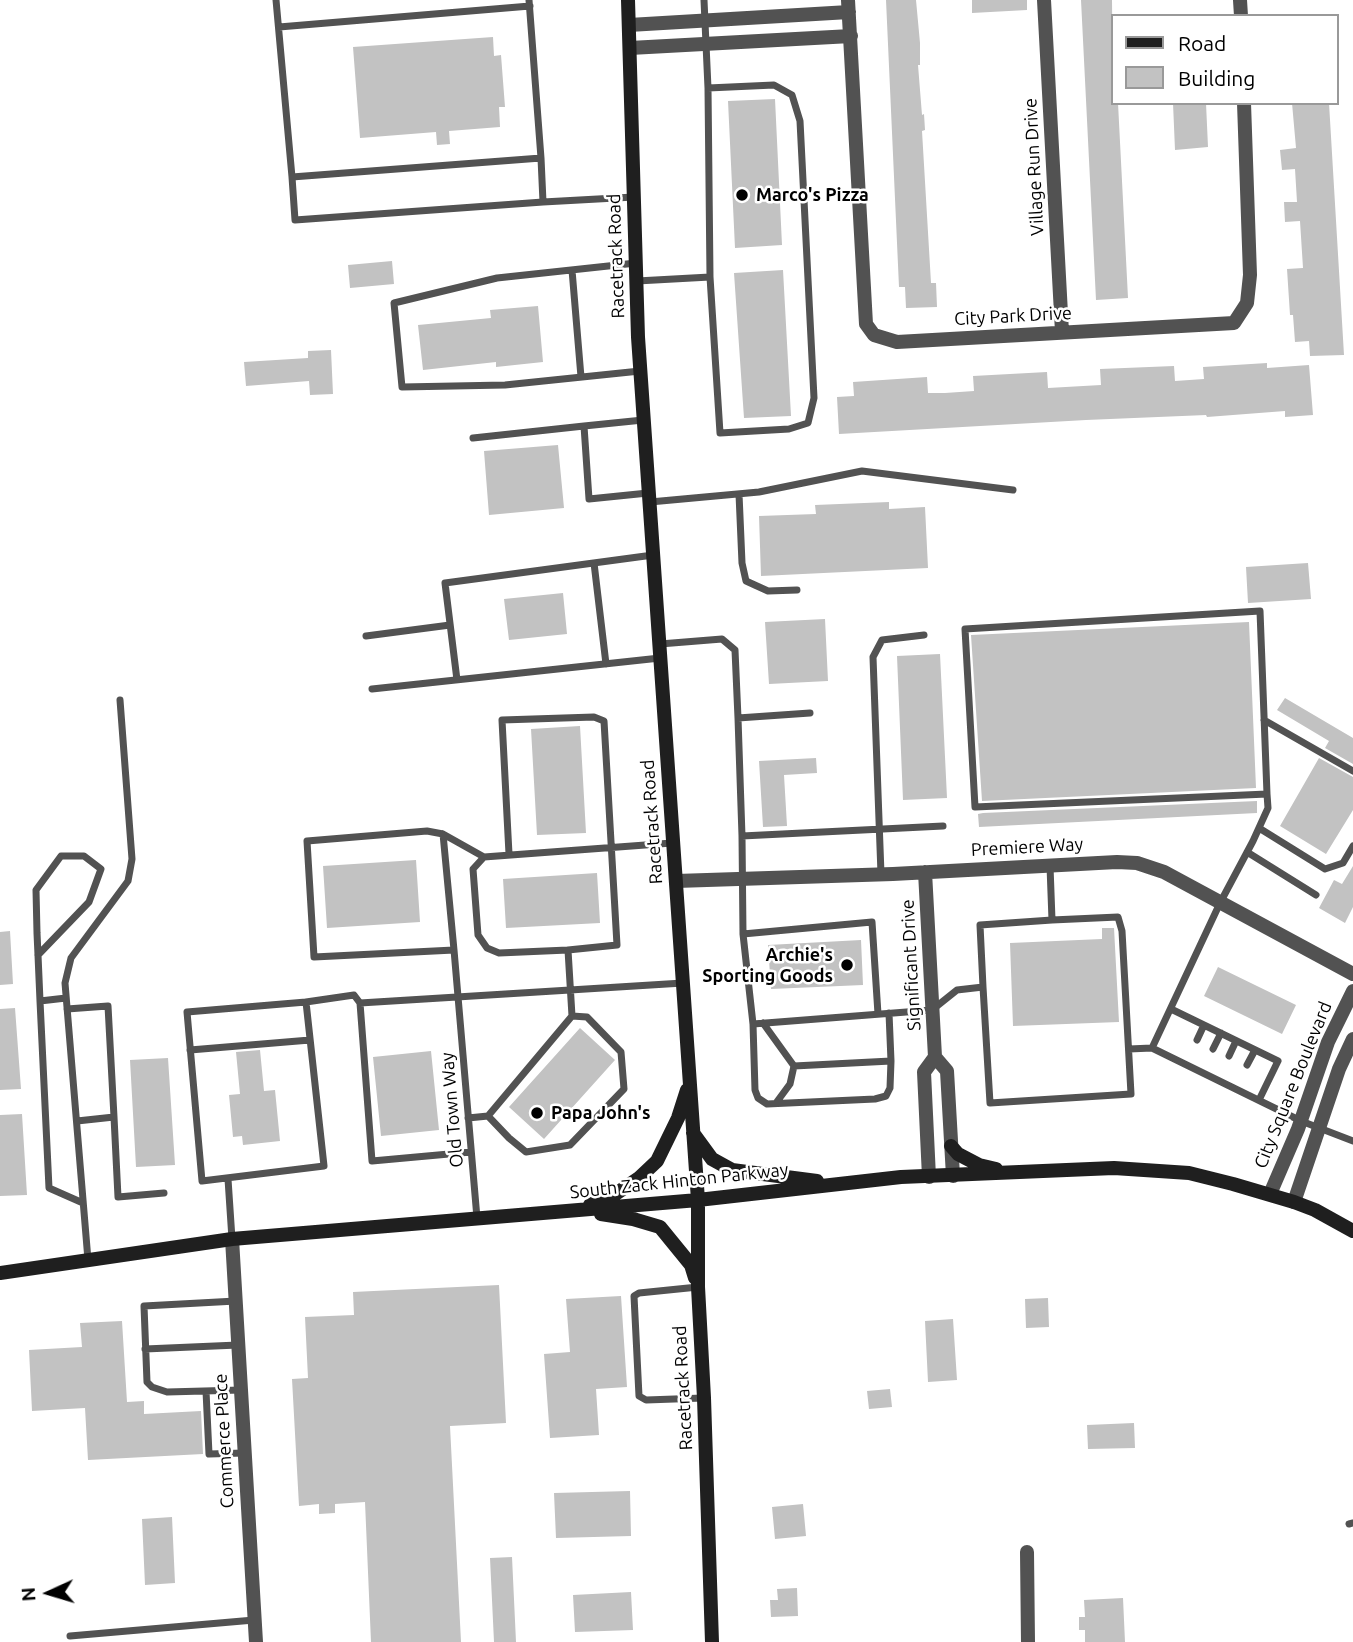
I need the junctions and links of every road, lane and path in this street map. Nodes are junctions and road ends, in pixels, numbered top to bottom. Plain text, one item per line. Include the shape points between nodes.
1 (276, 0) edge
2 (628, 0) edge
3 (704, 0) edge
4 (1044, 0) edge
5 (530, 3) edge
6 (849, 6) edge
7 (705, 21) junction
8 (629, 25) junction
9 (279, 27) junction
10 (850, 36) junction
11 (706, 44) junction
12 (629, 48) junction
13 (709, 88) junction
14 (1244, 105) edge
15 (541, 158) junction
16 (292, 177) junction
17 (634, 197) junction
18 (544, 202) junction
19 (636, 262) junction
20 (572, 270) junction
21 (710, 277) junction
22 (636, 281) junction
23 (1062, 332) junction
24 (640, 371) junction
25 (581, 377) junction
26 (643, 420) junction
27 (584, 426) junction
28 (473, 438) dead end
29 (1013, 490) dead end
30 (739, 494) junction
31 (649, 498) junction
32 (653, 555) junction
33 (594, 563) junction
34 (797, 590) dead end
35 (450, 625) junction
36 (924, 635) dead end
37 (366, 636) dead end
38 (659, 651) junction
39 (606, 664) junction
40 (457, 680) junction
41 (372, 689) dead end
42 (120, 700) dead end
43 (810, 713) dead end
44 (738, 718) junction
45 (1264, 720) junction
46 (1353, 771) edge
47 (1267, 794) junction
48 (943, 826) dead end
49 (1259, 828) junction
50 (879, 830) junction
51 (443, 834) junction
52 (742, 836) junction
53 (673, 843) junction
54 (1353, 846) edge
55 (612, 848) junction
56 (1247, 852) junction
57 (509, 854) junction
58 (484, 857) junction
59 (1050, 865) junction
60 (925, 872) junction
61 (881, 874) junction
62 (742, 879) junction
63 (676, 881) junction
64 (1316, 895) dead end
65 (1220, 902) junction
66 (1052, 920) junction
67 (744, 934) junction
68 (454, 950) junction
69 (568, 950) junction
70 (38, 955) junction
71 (1353, 974) edge
72 (683, 983) junction
73 (983, 987) junction
74 (571, 990) junction
75 (1353, 990) edge
76 (66, 998) junction
77 (458, 998) junction
78 (40, 1001) junction
79 (306, 1002) junction
80 (360, 1003) junction
81 (67, 1009) junction
82 (1171, 1009) junction
83 (932, 1010) junction
84 (889, 1013) junction
85 (878, 1014) junction
86 (572, 1016) junction
87 (763, 1023) junction
88 (753, 1024) junction
89 (1205, 1025) junction
90 (1221, 1033) junction
91 (1353, 1039) edge
92 (310, 1040) junction
93 (1196, 1040) dead end
94 (1236, 1041) junction
95 (1153, 1048) junction
96 (1129, 1049) junction
97 (1213, 1049) dead end
98 (190, 1050) junction
99 (1255, 1050) junction
100 (1189, 1056) dead end
101 (1229, 1056) dead end
102 (936, 1057) junction
103 (891, 1062) junction
104 (1185, 1064) junction
105 (1247, 1065) dead end
106 (794, 1066) junction
107 (690, 1082) junction
108 (1259, 1100) junction
109 (775, 1104) junction
110 (488, 1116) junction
111 (114, 1117) junction
112 (468, 1118) junction
113 (77, 1121) junction
114 (1301, 1121) junction
115 (1321, 1127) junction
116 (692, 1132) junction
117 (1353, 1141) edge
118 (951, 1146) junction
119 (471, 1152) junction
120 (1012, 1172) junction
121 (953, 1176) junction
122 (929, 1177) junction
123 (228, 1179) junction
124 (842, 1184) junction
125 (164, 1193) dead end
126 (1270, 1194) junction
127 (698, 1200) junction
128 (1294, 1202) junction
129 (83, 1203) junction
130 (579, 1210) junction
131 (477, 1218) junction
132 (1353, 1231) edge
133 (232, 1239) junction
134 (88, 1261) junction
135 (0, 1273) edge
136 (698, 1287) junction
137 (236, 1301) junction
138 (238, 1345) junction
139 (145, 1349) junction
140 (241, 1390) junction
141 (206, 1391) junction
142 (704, 1398) junction
143 (244, 1453) junction
144 (1027, 1552) dead end
145 (254, 1620) junction
146 (70, 1636) dead end
147 (256, 1642) edge
148 (712, 1642) edge
149 (1028, 1642) edge

1 - 9 lane
2 - 8 main road, Racetrack Road
3 - 7 lane
4 - 23 street, Village Run Drive
5 - 9 lane
5 - 15 lane
6 - 7 street, City Park Drive
6 - 10 street, City Park Drive
7 - 8 street, City Park Drive
7 - 11 lane
8 - 12 main road, Racetrack Road
9 - 16 lane
10 - 11 street
10 - 23 street, City Park Drive via 866,324 874,335 897,342
11 - 12 street
11 - 13 lane
12 - 17 main road, Racetrack Road
13 - 21 lane
13 - 21 lane via 774,85 792,95 800,121 814,398 808,423 789,429 720,433
14 - 23 street, City Park Drive via 1251,275 1247,303 1234,323
15 - 16 lane
15 - 18 lane
16 - 18 lane via 295,220
17 - 18 lane
17 - 19 main road, Racetrack Road
19 - 20 lane
19 - 22 main road, Racetrack Road
20 - 25 lane
20 - 25 lane via 497,278 394,303 402,387 505,385
21 - 22 lane
22 - 24 main road, Racetrack Road
24 - 25 lane
24 - 26 main road, Racetrack Road
26 - 27 lane
26 - 31 main road, Racetrack Road
27 - 28 lane
27 - 31 lane via 589,499
29 - 30 lane via 862,471
30 - 31 lane
30 - 34 lane via 746,580 768,591
31 - 32 main road, Racetrack Road
32 - 33 lane
32 - 38 main road, Racetrack Road
33 - 35 lane via 444,583
33 - 39 lane
35 - 37 lane
35 - 40 lane
36 - 50 lane via 882,640 873,657
38 - 39 lane
38 - 44 lane via 722,639 735,650
38 - 53 main road, Racetrack Road
39 - 40 lane
40 - 41 lane
42 - 76 lane via 132,859 128,881 71,958
43 - 44 lane
44 - 52 lane
45 - 46 lane
45 - 47 lane
45 - 47 lane via 1260,611 964,629 975,807
47 - 49 lane via 1268,808
48 - 50 lane
49 - 54 lane via 1325,869 1343,863
49 - 56 lane
50 - 52 lane
50 - 61 lane
51 - 58 lane
51 - 68 lane, Old Town Way
51 - 68 lane via 427,831 307,841 314,957
52 - 62 lane
53 - 55 lane
53 - 63 main road, Racetrack Road
55 - 57 lane
55 - 57 lane via 604,721 594,717 502,720
55 - 69 lane via 617,945
56 - 64 lane
56 - 65 lane
57 - 58 lane
58 - 69 lane via 473,869 478,935 487,948 499,953
59 - 60 street, Premiere Way
59 - 65 street, Premiere Way via 1138,863
59 - 66 lane
60 - 61 street, Premiere Way
60 - 83 street, Significant Drive
61 - 62 street, Premiere Way
62 - 63 street, Premiere Way
62 - 67 lane
63 - 72 main road, Racetrack Road
65 - 71 street, Premiere Way
65 - 82 lane
66 - 73 lane via 980,925
66 - 96 lane via 1118,917
67 - 85 lane via 872,922
67 - 88 lane
68 - 77 lane, Old Town Way
69 - 74 lane
70 - 70 lane via 36,890 61,856 84,856 101,869 89,901
70 - 78 lane
72 - 74 lane
72 - 107 main road, Racetrack Road
73 - 83 lane via 957,990
73 - 96 lane via 990,1103 1131,1094
74 - 77 lane
74 - 86 lane
75 - 114 street, City Square Boulevard via 1328,1042
76 - 78 lane
76 - 81 lane
77 - 80 lane
77 - 112 lane, Old Town Way
78 - 129 lane via 49,1188
79 - 80 lane via 354,995
79 - 92 lane
79 - 98 lane via 187,1012
80 - 119 lane via 372,1161
81 - 111 lane via 108,1006
81 - 113 lane
82 - 89 lane
82 - 95 lane
83 - 84 lane
83 - 102 street, Significant Drive
84 - 85 lane
84 - 103 lane
85 - 87 lane
86 - 110 lane
86 - 110 lane via 587,1017 621,1052 624,1089 570,1144 526,1152
87 - 88 lane
87 - 106 lane
88 - 109 lane via 755,1090 766,1104
89 - 90 lane
89 - 93 lane
90 - 94 lane
90 - 97 lane
91 - 115 street
92 - 98 lane
92 - 123 lane via 324,1166
94 - 99 lane
94 - 101 lane
95 - 96 lane
95 - 104 lane
98 - 123 lane via 202,1181
99 - 105 lane
99 - 108 lane via 1278,1061
100 - 104 lane
102 - 118 street, Significant Drive via 947,1071
102 - 122 street, Significant Drive via 924,1072
103 - 106 lane
103 - 109 lane via 886,1096
104 - 108 lane via 1203,1068
106 - 109 lane via 790,1084
107 - 116 main road, Racetrack Road
107 - 130 main road via 657,1161 614,1195
108 - 114 lane
110 - 112 lane
111 - 113 lane
111 - 125 lane via 118,1197
112 - 119 lane, Old Town Way
113 - 129 lane
114 - 115 lane
114 - 126 street, City Square Boulevard
115 - 117 lane
115 - 128 street
116 - 124 main road via 712,1160 732,1170
116 - 127 main road, Racetrack Road
118 - 120 main road via 979,1165
118 - 121 street, Significant Drive
119 - 131 lane, Old Town Way
120 - 121 main road, South Zack Hinton Parkway
120 - 126 main road, South Zack Hinton Parkway via 1114,1168 1189,1173
121 - 122 main road, South Zack Hinton Parkway
122 - 124 main road, South Zack Hinton Parkway
123 - 133 lane
124 - 127 main road, South Zack Hinton Parkway
126 - 128 main road, South Zack Hinton Parkway
127 - 130 main road, South Zack Hinton Parkway
127 - 136 main road, Racetrack Road
128 - 132 main road, South Zack Hinton Parkway
129 - 134 lane
130 - 131 main road, South Zack Hinton Parkway
130 - 136 main road via 660,1227 691,1265
131 - 133 main road, South Zack Hinton Parkway
133 - 134 main road, South Zack Hinton Parkway
133 - 137 street, Commerce Place
134 - 135 main road, South Zack Hinton Parkway
136 - 142 main road, Racetrack Road
136 - 142 lane via 634,1296 639,1396 646,1400
137 - 138 street, Commerce Place
137 - 139 lane via 144,1306
138 - 139 lane
138 - 140 street, Commerce Place
139 - 141 lane via 147,1382 152,1387 167,1392
140 - 141 lane
140 - 143 street, Commerce Place
141 - 143 lane via 209,1454
142 - 148 main road, Racetrack Road
143 - 145 street, Commerce Place
144 - 149 street
145 - 146 lane
145 - 147 street, Commerce Place

